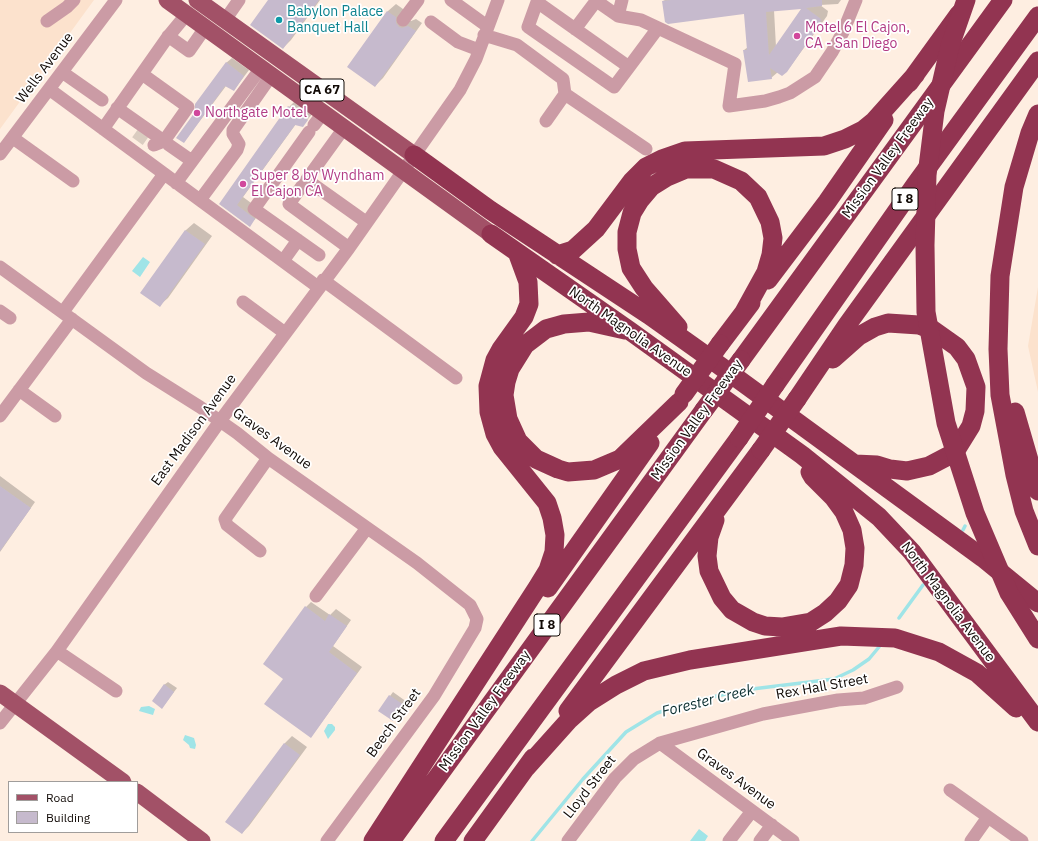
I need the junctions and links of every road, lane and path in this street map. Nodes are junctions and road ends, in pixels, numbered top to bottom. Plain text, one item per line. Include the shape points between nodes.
1 (74, 0) edge
2 (116, 0) edge
3 (167, 0) edge
4 (197, 0) edge
5 (240, 0) edge
6 (418, 0) edge
7 (451, 0) edge
8 (498, 0) edge
9 (595, 0) edge
10 (622, 0) edge
11 (856, 0) edge
12 (966, 0) edge
13 (969, 0) edge
14 (1003, 0) edge
15 (186, 14) junction
16 (618, 16) junction
17 (1038, 16) edge
18 (225, 20) junction
19 (403, 20) dead end
20 (47, 21) dead end
21 (431, 22) dead end
22 (205, 28) junction
23 (658, 28) junction
24 (575, 29) junction
25 (486, 30) junction
26 (168, 36) junction
27 (479, 50) junction
28 (1038, 61) edge
29 (629, 67) junction
30 (62, 72) junction
31 (266, 72) junction
32 (142, 74) junction
33 (916, 74) junction
34 (49, 89) junction
35 (565, 94) junction
36 (102, 100) dead end
37 (120, 110) junction
38 (1038, 114) edge
39 (546, 121) dead end
40 (315, 123) junction
41 (344, 128) junction
42 (103, 129) junction
43 (136, 132) tunnel mouth
44 (13, 138) junction
45 (162, 144) junction
46 (646, 149) dead end
47 (0, 154) edge
48 (414, 155) junction
49 (192, 161) junction
50 (403, 170) junction
51 (164, 174) junction
52 (307, 180) junction
53 (73, 181) dead end
54 (176, 183) junction
55 (200, 200) junction
56 (366, 222) junction
57 (491, 234) joint
58 (298, 240) junction
59 (349, 248) junction
60 (517, 252) junction
61 (319, 255) dead end
62 (557, 255) junction
63 (283, 261) junction
64 (0, 267) edge
65 (321, 284) junction
66 (243, 302) dead end
67 (744, 312) junction
68 (67, 316) junction
69 (630, 330) junction
70 (285, 333) junction
71 (998, 349) junction
72 (701, 352) junction
73 (456, 378) dead end
74 (810, 382) junction
75 (19, 390) junction
76 (681, 398) junction
77 (0, 416) edge
78 (55, 416) dead end
79 (220, 421) junction
80 (802, 455) junction
81 (268, 458) junction
82 (854, 464) junction
83 (742, 476) junction
84 (1038, 491) edge
85 (367, 528) junction
86 (1038, 546) edge
87 (260, 551) dead end
88 (983, 558) junction
89 (316, 596) dead end
90 (1038, 597) edge
91 (1038, 603) edge
92 (476, 619) joint
93 (1038, 639) edge
94 (57, 651) junction
95 (897, 687) dead end
96 (116, 691) dead end
97 (0, 693) edge
98 (16, 704) junction
99 (454, 719) junction
100 (1038, 722) edge
101 (0, 723) edge
102 (1038, 728) edge
103 (660, 743) junction
104 (526, 768) junction
105 (123, 781) edge
106 (950, 790) dead end
107 (138, 793) edge
108 (752, 811) junction
109 (988, 817) junction
110 (772, 825) junction
111 (202, 841) edge
112 (327, 841) edge
113 (373, 841) edge
114 (391, 841) edge
115 (444, 841) edge
116 (473, 841) edge
117 (568, 841) edge
118 (729, 841) edge
119 (760, 841) edge
120 (793, 841) edge
121 (971, 841) edge
122 (1022, 841) edge

1 - 20 street
2 - 30 street, Wells Avenue
3 - 15 main road, North Magnolia Avenue / CA 67
4 - 18 main road, North Magnolia Avenue / CA 67
5 - 18 street
6 - 19 street
7 - 25 street
8 - 25 street, East Madison Avenue
9 - 16 street
9 - 24 street
10 - 16 street
11 - 23 street via 843,32 815,77 790,93 744,105 729,106 735,64
12 - 93 highway, bridge via 950,46 934,119 927,175 926,312 946,423 975,513 1009,593
13 - 33 highway
14 - 114 highway, Mission Valley Freeway / I 8, bridge
15 - 22 main road, North Magnolia Avenue / CA 67
15 - 26 street
16 - 23 street via 641,20
17 - 115 highway, I 8, bridge via 915,185 738,438
18 - 48 main road, North Magnolia Avenue / CA 67
21 - 27 street via 458,42
22 - 26 street via 189,51
22 - 31 main road, North Magnolia Avenue / CA 67
23 - 29 street
24 - 29 street
24 - 29 street via 537,2 528,27 614,87
25 - 27 street, East Madison Avenue
25 - 35 street via 512,42 560,76 565,83
26 - 32 street
27 - 48 street, East Madison Avenue via 460,90
28 - 74 highway via 847,325
30 - 34 street, Wells Avenue
30 - 36 street
31 - 40 main road, North Magnolia Avenue / CA 67
31 - 49 street
31 - 55 street via 233,130 239,144 237,150
32 - 37 street
32 - 45 street via 188,107
33 - 62 highway via 874,121 864,130 845,139 824,146 685,151 646,167 596,229 574,250
33 - 67 highway via 827,202
34 - 42 street
34 - 44 street, Wells Avenue
35 - 39 street
35 - 46 street
37 - 42 street
37 - 43 street via 125,125
37 - 45 street
38 - 71 highway via 1014,187 1000,276
40 - 41 main road, North Magnolia Avenue / CA 67
40 - 58 street via 254,209
41 - 50 main road, North Magnolia Avenue / CA 67
41 - 52 street
42 - 51 street
44 - 47 street, Wells Avenue
44 - 53 street
45 - 49 street
48 - 50 street, East Madison Avenue
48 - 62 highway, North Magnolia Avenue
49 - 54 street
50 - 56 street, East Madison Avenue
50 - 57 main road, North Magnolia Avenue
51 - 54 street
51 - 68 street
52 - 56 street
52 - 59 street via 289,204
54 - 55 street
55 - 63 street
56 - 59 street, East Madison Avenue
57 - 60 highway, North Magnolia Avenue
58 - 61 street
58 - 63 street
59 - 65 street, East Madison Avenue
60 - 69 highway, North Magnolia Avenue
60 - 99 highway via 528,282 529,304 524,317 495,360 488,386 489,412 495,434 502,447 547,503 555,535 554,552 548,570
62 - 72 highway, North Magnolia Avenue
63 - 65 street
64 - 68 street, Graves Avenue
65 - 70 street, East Madison Avenue
65 - 73 street
66 - 70 street
67 - 72 highway via 766,272 773,238 764,208 749,187 714,169 700,168 686,169 651,187 632,213 627,232 631,268 644,288
67 - 76 highway, bridge
68 - 75 street
68 - 79 street, Graves Avenue via 146,373
69 - 76 highway via 588,322 564,324 546,329 525,346 510,369 504,395 508,419 518,441 536,459 552,467 568,472 594,470 620,459
69 - 80 highway, North Magnolia Avenue
70 - 79 street, East Madison Avenue
71 - 84 highway
71 - 86 highway via 1000,395 1015,475 1024,511
72 - 82 highway, North Magnolia Avenue
74 - 82 highway via 859,336 874,327 888,323 906,323 933,330 957,347 966,359 976,386 975,412 966,436 950,455 929,466 907,470
74 - 83 highway, bridge
75 - 77 street
75 - 78 street
76 - 99 highway
79 - 81 street, Graves Avenue
79 - 94 street, East Madison Avenue
80 - 83 highway via 813,477 844,512 852,530 855,548 849,585 838,601 811,622 782,627 753,622 732,610 714,585 707,556 709,537 713,524
80 - 100 highway, North Magnolia Avenue via 867,507 912,552
81 - 85 street, Graves Avenue
81 - 87 street via 225,519 227,525
82 - 88 highway, North Magnolia Avenue
83 - 104 highway
85 - 89 street
85 - 92 street, Graves Avenue via 470,605
88 - 90 highway
88 - 91 highway, North Magnolia Avenue
92 - 112 street, Beech Street via 475,628 434,696
94 - 96 street
94 - 98 street, East Madison Avenue
95 - 103 street, Rex Hall Street via 864,698 838,700 763,714
97 - 98 main road
98 - 101 street, East Madison Avenue
98 - 105 main road
99 - 113 highway
102 - 104 highway via 977,673 950,657 895,638 841,636 690,660 644,671 589,702 569,720
103 - 108 street, Graves Avenue
103 - 117 street, Lloyd Street via 634,759 615,778
104 - 116 highway
106 - 109 street
107 - 111 main road
108 - 110 street, Graves Avenue
108 - 118 street
109 - 121 street
109 - 122 street
110 - 119 street
110 - 120 street, Graves Avenue

